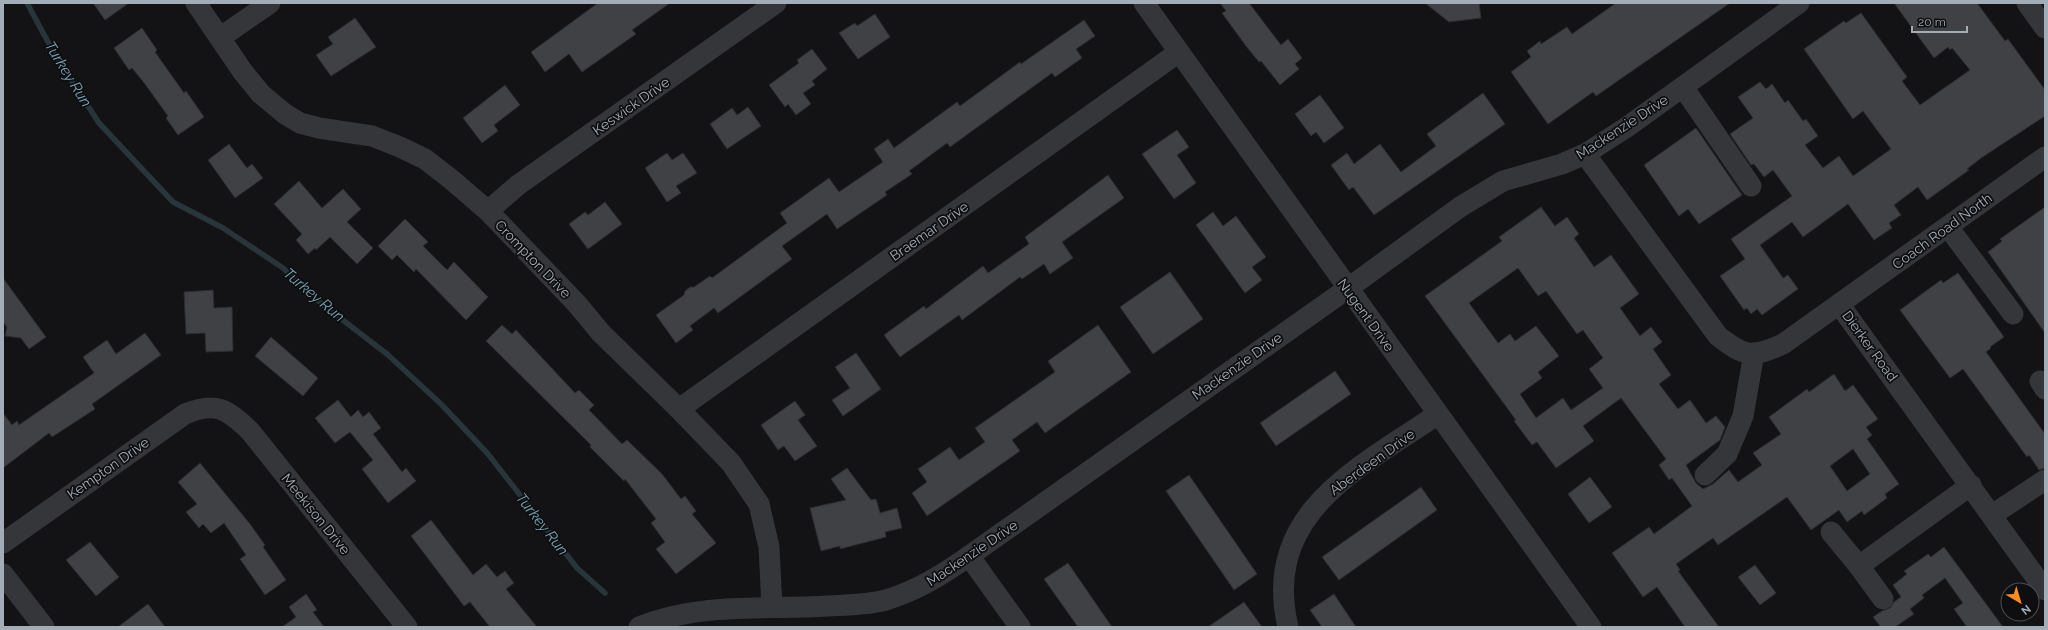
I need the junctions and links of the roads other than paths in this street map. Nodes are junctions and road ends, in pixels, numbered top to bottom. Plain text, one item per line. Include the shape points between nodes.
1 (196, 3) edge
2 (270, 3) edge
3 (776, 3) edge
4 (1144, 3) edge
5 (1799, 3) edge
6 (2027, 3) edge
7 (2045, 28) edge
8 (221, 37) junction
9 (1179, 52) junction
10 (1683, 87) junction
11 (1585, 154) junction
12 (2045, 157) edge
13 (1751, 186) dead end
14 (488, 212) junction
15 (1948, 227) junction
16 (1347, 289) junction
17 (1839, 304) junction
18 (2014, 314) dead end
19 (1754, 353) junction
20 (219, 408) joint
21 (679, 409) junction
22 (1438, 414) junction
23 (1704, 475) dead end
24 (2045, 480) edge
25 (1971, 485) junction
26 (1992, 515) junction
27 (1831, 532) dead end
28 (3, 543) edge
29 (969, 556) junction
30 (1859, 566) junction
31 (3, 574) edge
32 (2045, 590) edge
33 (1883, 599) dead end
34 (772, 607) junction
35 (44, 627) edge
36 (407, 627) edge
37 (639, 627) edge
38 (1020, 627) edge
39 (1288, 627) edge
40 (1590, 627) edge

1 - 8 street, Crompton Drive
2 - 8 street
3 - 14 street, Keswick Drive via 518,185
4 - 9 street, Nugent Drive
5 - 10 street, Mackenzie Drive
6 - 7 street
8 - 14 street, Crompton Drive via 243,72 261,94 285,114 300,123 319,128 372,136 425,159
9 - 16 street, Nugent Drive
9 - 21 street, Braemar Drive
10 - 11 street, Mackenzie Drive
10 - 13 street
11 - 16 street, Mackenzie Drive via 1562,164 1503,181 1480,194
11 - 19 street, Dierker Road via 1718,336 1737,351
12 - 15 street, Coach Road North
14 - 21 street, Crompton Drive via 577,304 601,333
15 - 17 street, Coach Road North
15 - 18 street
16 - 22 street, Nugent Drive
16 - 29 street, Mackenzie Drive
17 - 19 street, Dierker Road via 1783,344 1761,354
17 - 25 street, Dierker Road
19 - 23 street via 1743,416 1727,454
20 - 28 street, Kempton Drive via 201,407 184,414
20 - 36 street, Meekison Drive via 236,418 250,431
21 - 34 street, Crompton Drive via 731,463 759,504 769,547
22 - 39 street, Aberdeen Drive via 1342,481 1317,504 1297,532 1283,582
22 - 40 street, Nugent Drive
24 - 26 street
25 - 26 street, Dierker Road
25 - 30 street
26 - 32 street, Dierker Road
27 - 30 street
29 - 34 street, Mackenzie Drive via 923,586 885,600 865,604
29 - 38 street
30 - 33 street
31 - 35 street
34 - 37 street, Mackenzie Drive via 730,608 674,615

